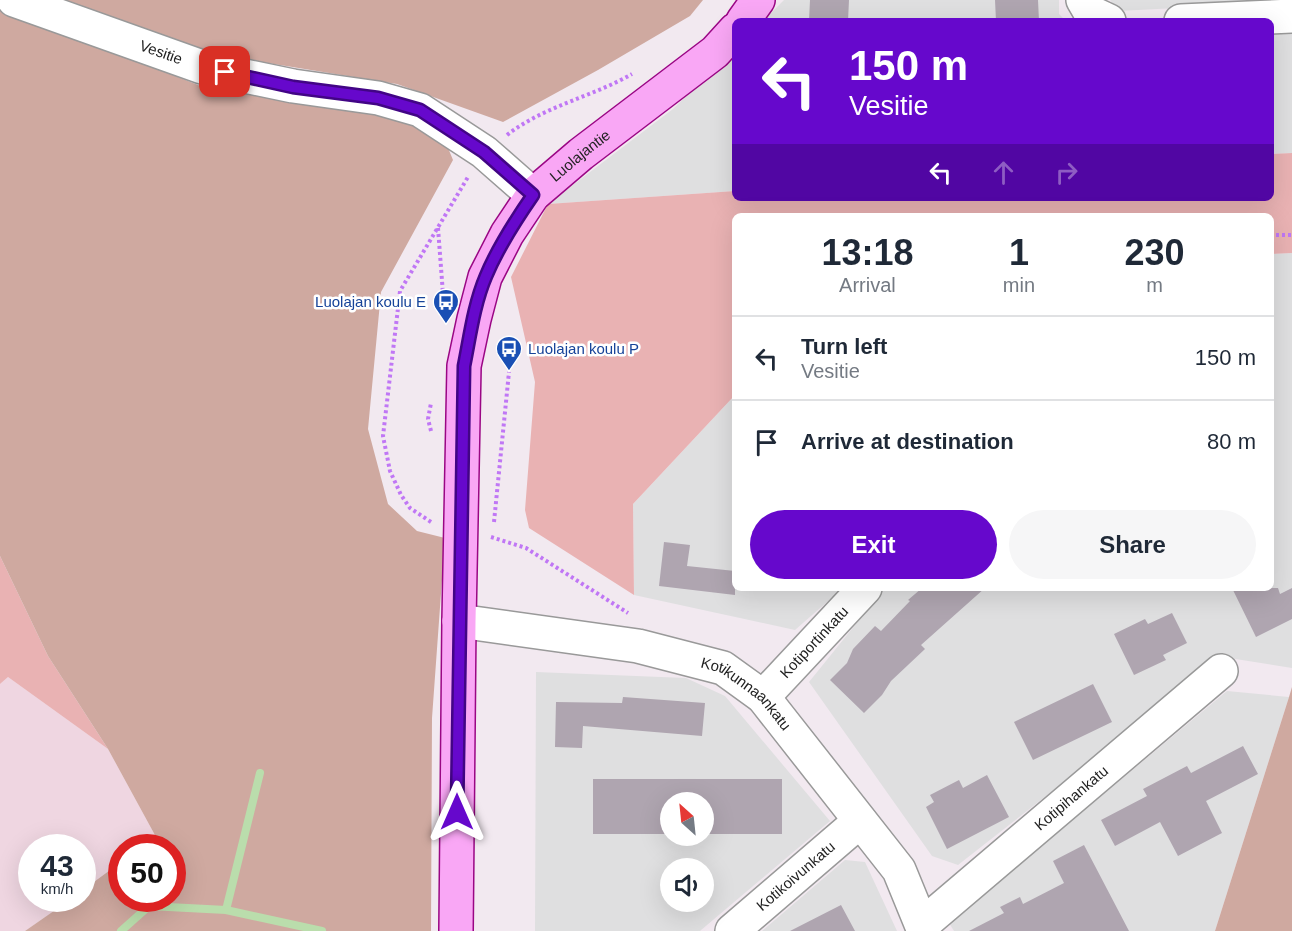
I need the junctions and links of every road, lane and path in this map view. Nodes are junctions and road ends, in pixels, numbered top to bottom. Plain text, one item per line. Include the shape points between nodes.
1 (14, 0) edge
2 (758, 0) edge
3 (1083, 0) edge
4 (1292, 16) edge
5 (745, 18) edge
6 (1103, 18) edge
7 (1248, 18) edge
8 (732, 33) edge
9 (533, 195) junction
10 (1274, 235) edge
11 (1292, 235) edge
12 (509, 372) dead end
13 (461, 528) junction
14 (492, 538) junction
15 (862, 591) edge
16 (638, 616) dead end
17 (459, 621) junction
18 (1221, 671) dead end
19 (763, 697) junction
20 (860, 821) junction
21 (923, 928) edge
22 (456, 931) edge
23 (732, 931) edge

1 - 9 street, Vesitie via 202,67 293,87 378,98 420,110 484,152
2 - 5 main road
3 - 6 street via 1090,12
4 - 7 street
8 - 9 main road, Luolajantie via 715,52
9 - 13 main road, Luolajantie via 485,277 474,319 464,366
10 - 11 path
12 - 14 path
13 - 14 path
13 - 17 main road, Luolajantie
14 - 16 path via 526,548 627,613
15 - 19 street, Kotiportinkatu
17 - 19 street, Kotikunnaankatu via 638,646 723,668
17 - 22 main road, Luolajantie
18 - 21 street, Kotipihankatu
19 - 20 street, Kotikunnaankatu
20 - 21 street, Kotikunnaankatu via 899,870
20 - 23 street, Kotikoivunkatu

